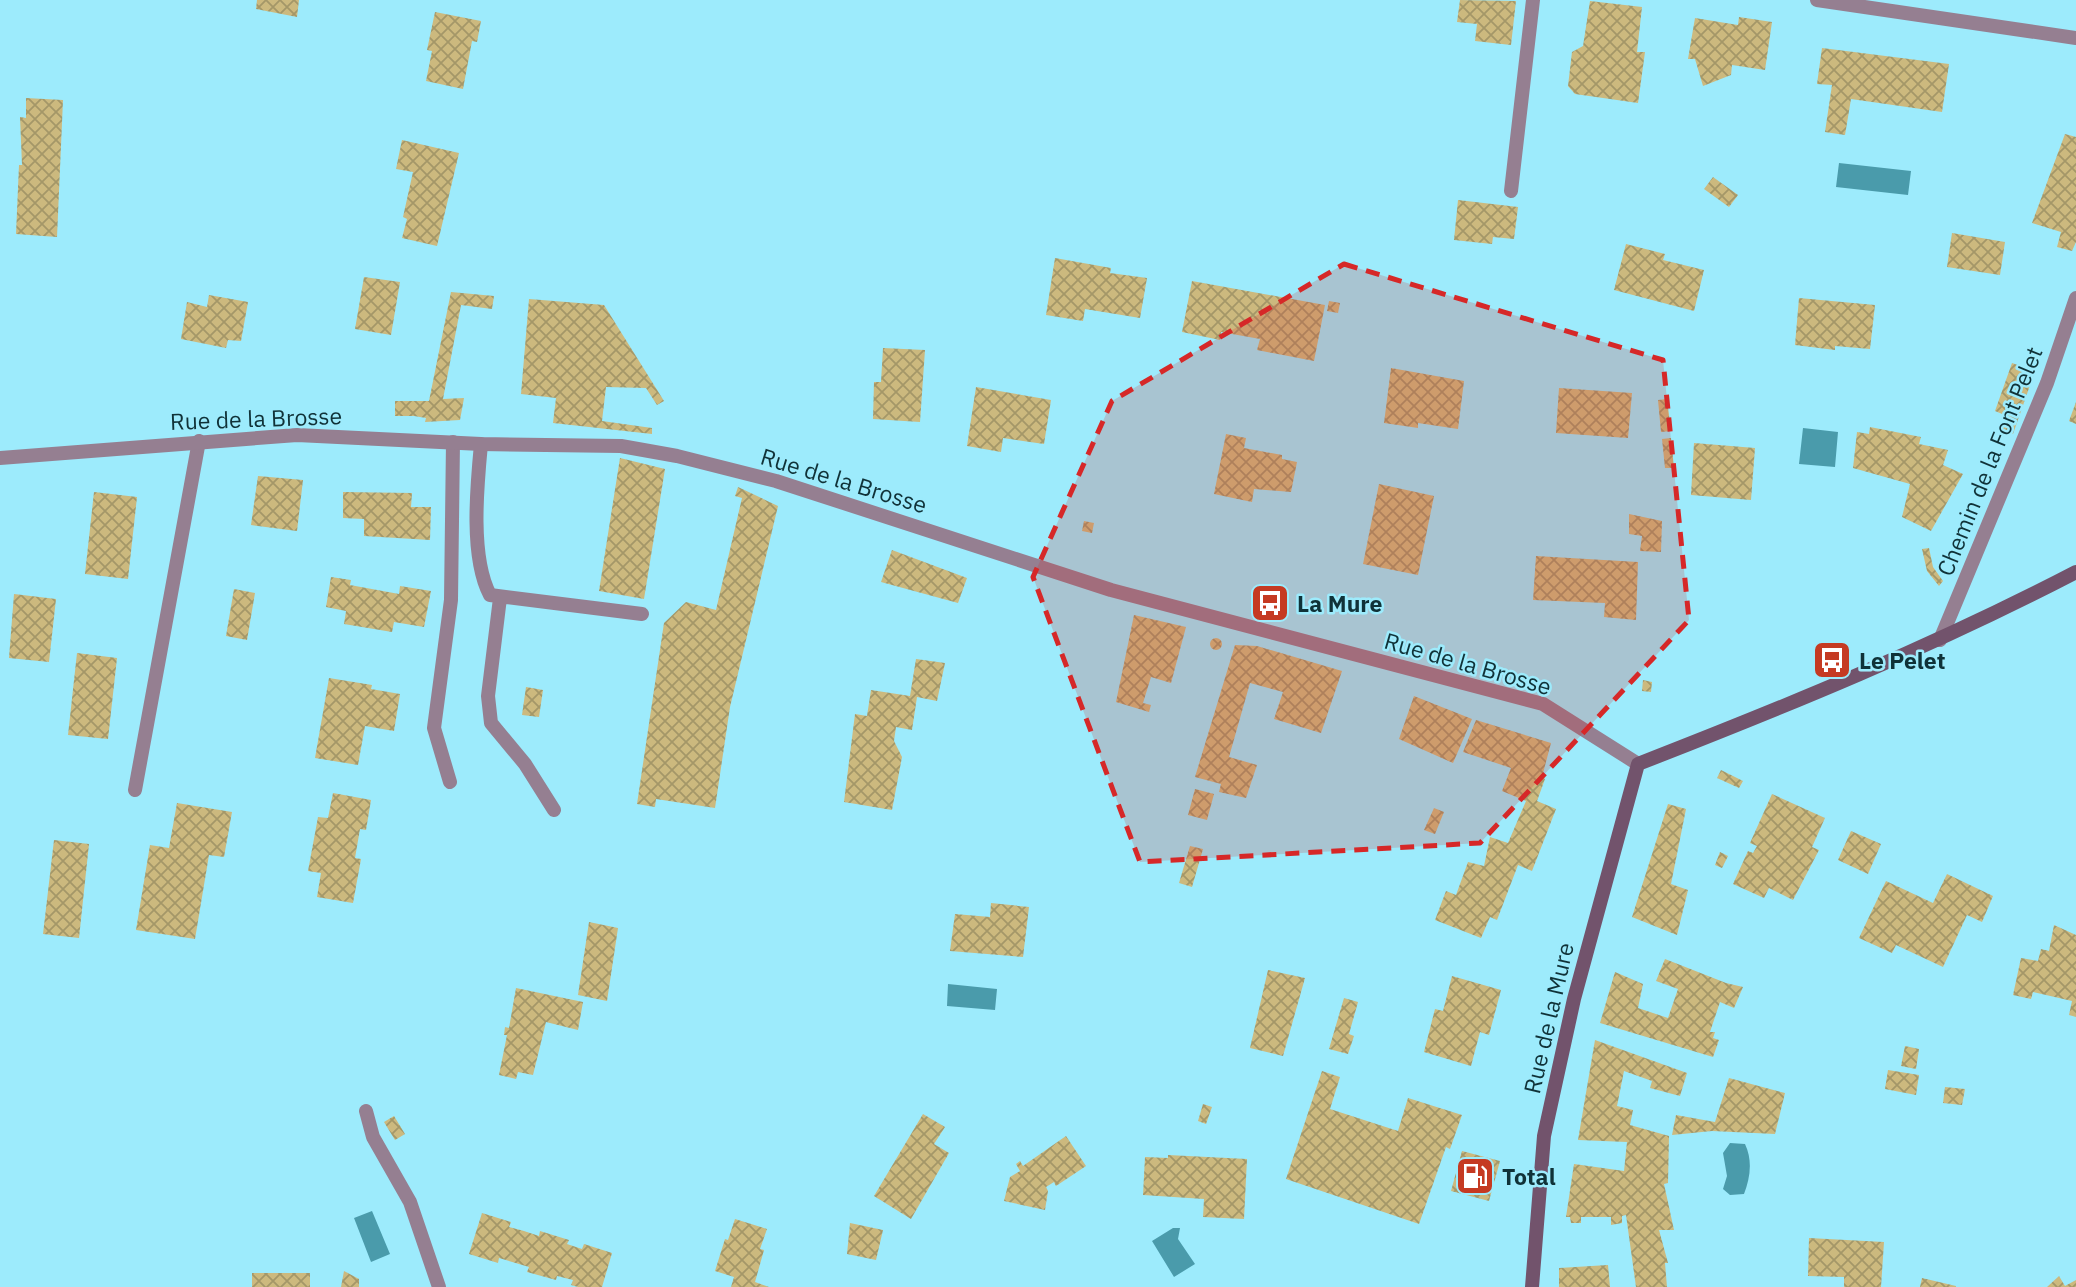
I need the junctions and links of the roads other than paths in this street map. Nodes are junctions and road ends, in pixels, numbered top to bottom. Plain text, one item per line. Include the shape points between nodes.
1 (1533, 0) edge
2 (1817, 0) edge
3 (2076, 37) edge
4 (1511, 191) dead end
5 (2076, 298) edge
6 (199, 441) junction
7 (453, 442) junction
8 (481, 444) junction
9 (0, 458) edge
10 (2076, 572) edge
11 (500, 598) junction
12 (642, 614) dead end
13 (1940, 640) junction
14 (1638, 764) junction
15 (450, 782) dead end
16 (135, 790) dead end
17 (554, 810) dead end
18 (366, 1111) dead end
19 (439, 1287) edge
20 (1532, 1287) edge

1 - 4 street
2 - 3 street
5 - 13 street, Chemin de la Font Pelet via 2047,383
6 - 7 street, Rue de la Brosse via 297,435
6 - 9 street, Rue de la Brosse
6 - 16 street
7 - 8 street, Rue de la Brosse
7 - 15 street via 451,600 434,728
8 - 11 street via 477,485 481,578 490,595
8 - 14 street, Rue de la Brosse via 621,446 776,481 1111,590 1543,704
10 - 13 main road
11 - 12 street
11 - 17 street via 488,696 491,723
13 - 14 main road
14 - 20 main road, Rue de la Mure via 1574,999 1544,1136
18 - 19 street via 373,1137 411,1202

